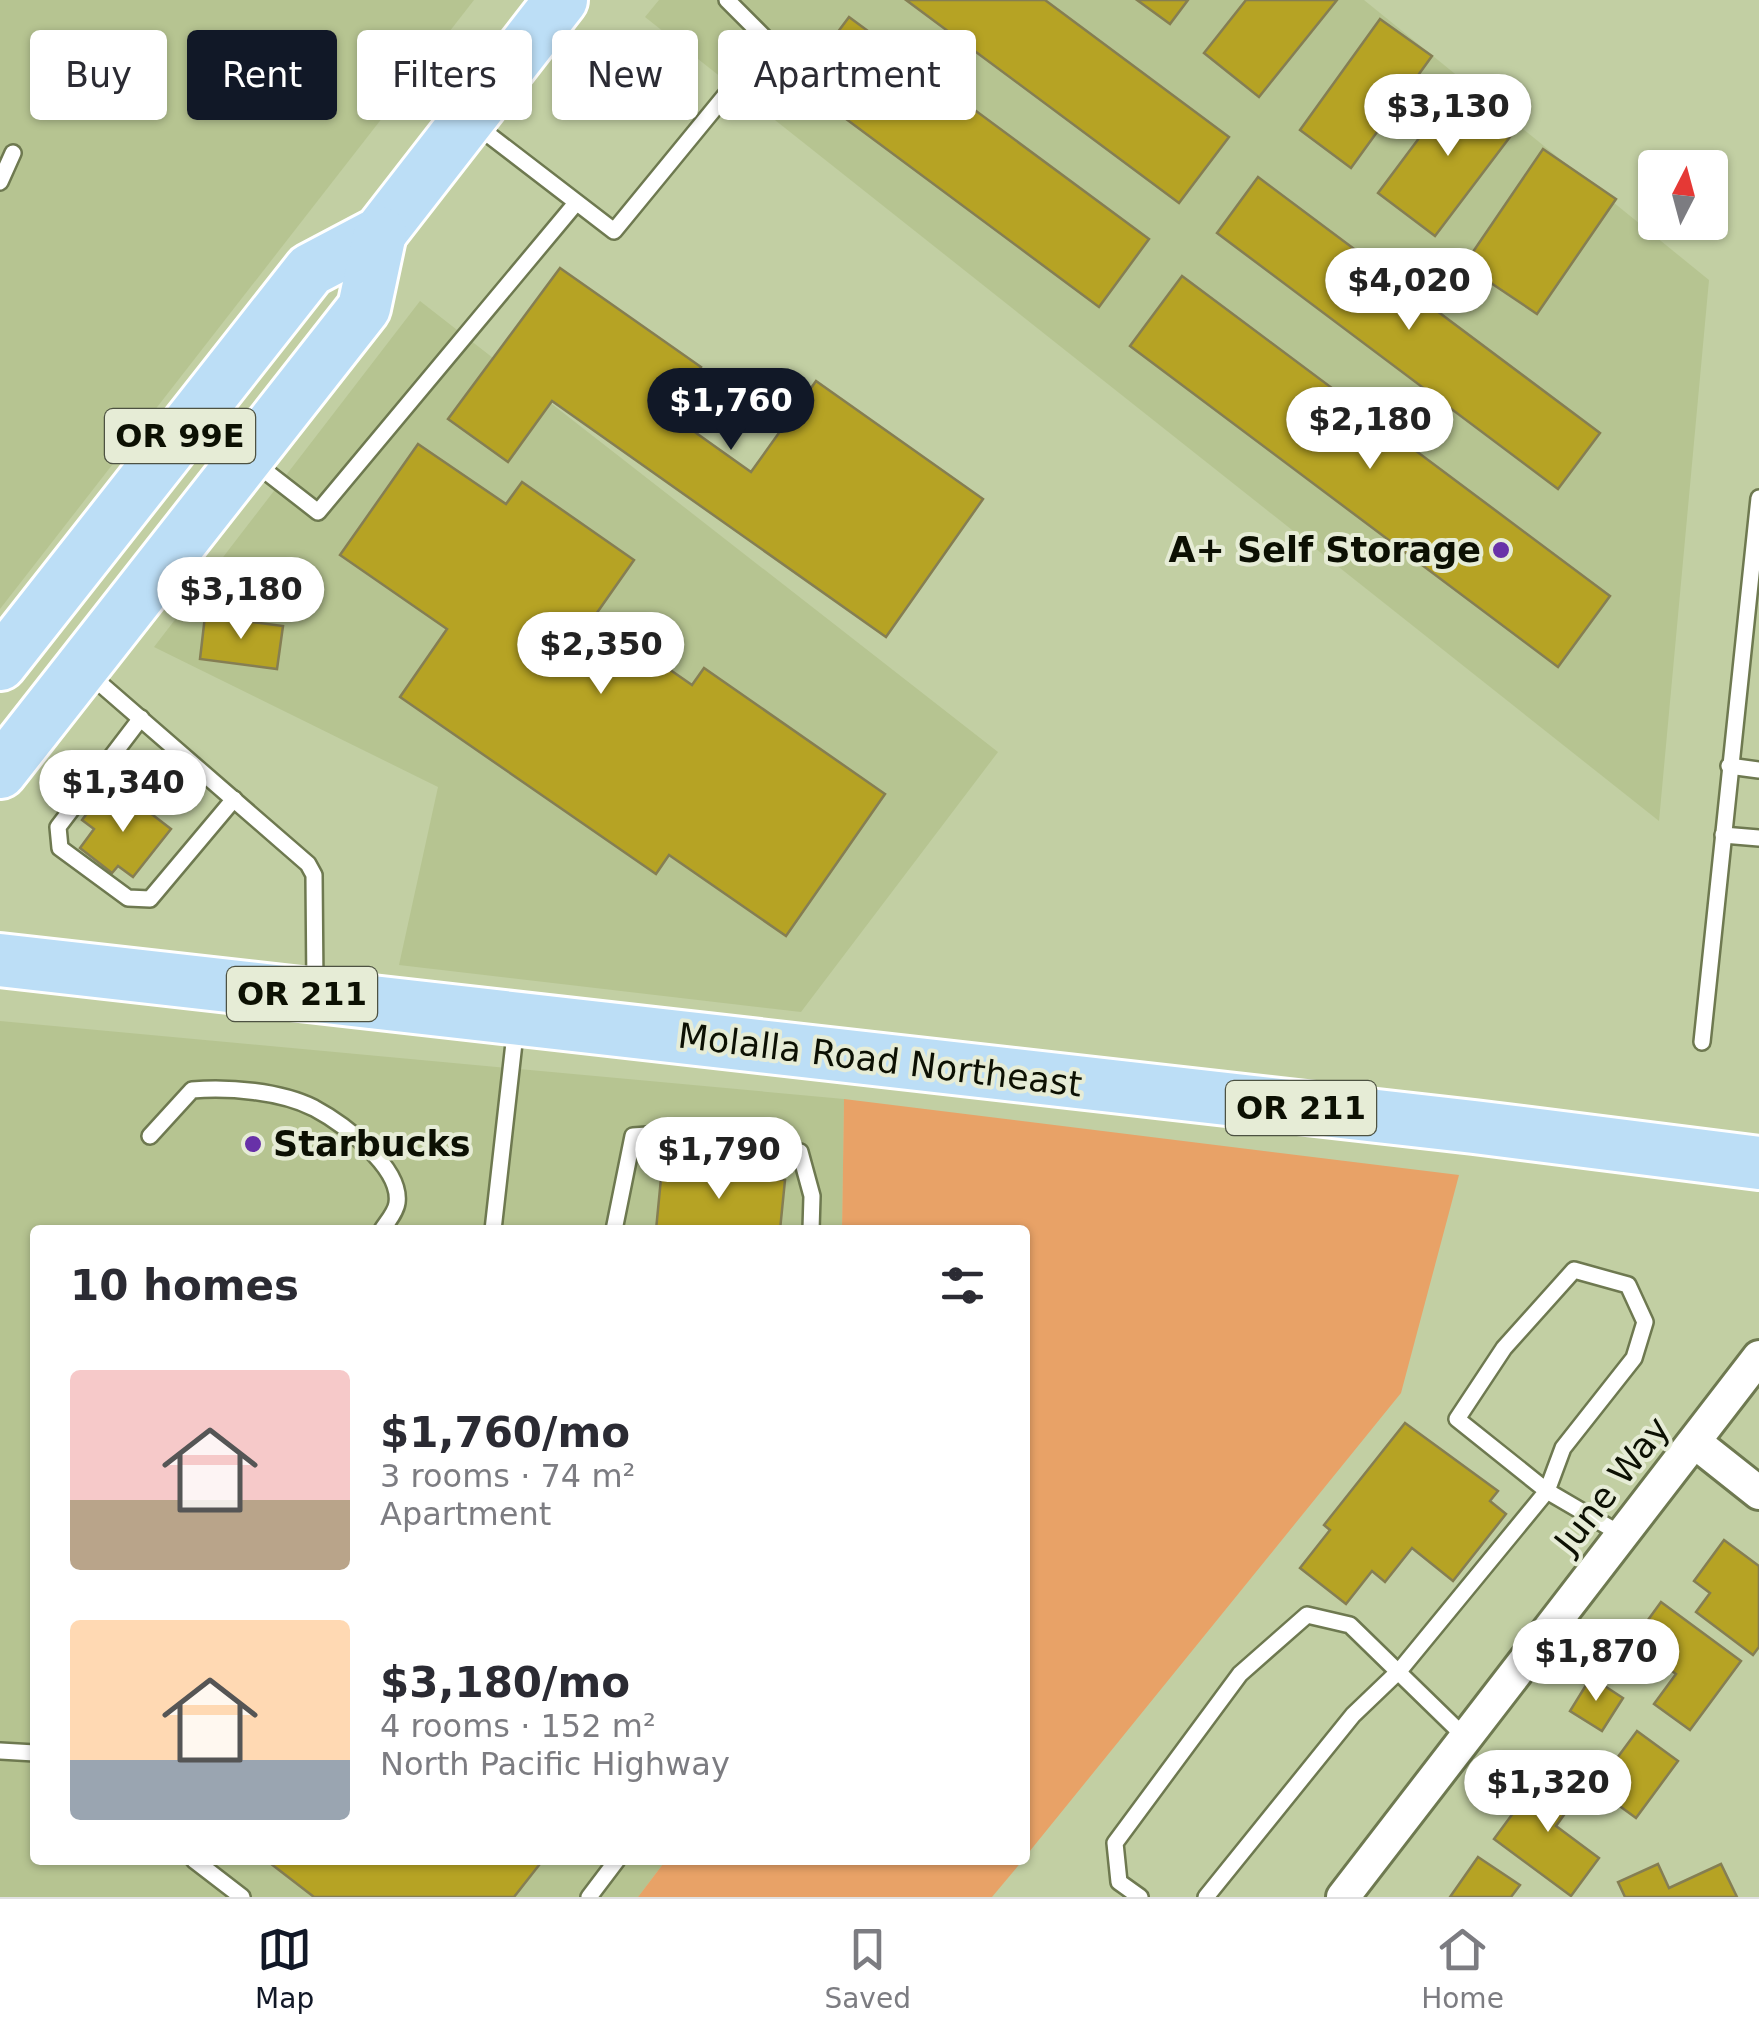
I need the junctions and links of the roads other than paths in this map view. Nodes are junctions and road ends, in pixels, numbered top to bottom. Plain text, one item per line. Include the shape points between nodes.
1 (561, 0) edge
2 (727, 0) edge
3 (532, 37) edge
4 (468, 120) joint
5 (14, 153) dead end
6 (0, 182) edge
7 (576, 203) junction
8 (380, 233) junction
9 (194, 418) junction
10 (248, 457) junction
11 (1759, 498) edge
12 (0, 664) edge
13 (82, 667) junction
14 (142, 718) junction
15 (1729, 766) junction
16 (1759, 770) edge
17 (0, 772) edge
18 (234, 799) junction
19 (1723, 834) junction
20 (1759, 838) edge
21 (0, 960) edge
22 (315, 996) junction
23 (516, 1018) junction
24 (1702, 1042) dead end
25 (150, 1136) dead end
26 (1759, 1164) edge
27 (385, 1225) edge
28 (494, 1225) edge
29 (615, 1225) edge
30 (811, 1225) edge
31 (1759, 1357) edge
32 (1696, 1443) junction
33 (1547, 1492) junction
34 (1759, 1493) edge
35 (1624, 1536) junction
36 (1400, 1670) junction
37 (1466, 1738) junction
38 (0, 1751) edge
39 (30, 1753) edge
40 (200, 1865) edge
41 (613, 1865) edge
42 (242, 1897) edge
43 (590, 1897) edge
44 (1140, 1897) edge
45 (1206, 1897) edge
46 (1343, 1897) edge

1 - 3 main road, OR 99E
2 - 7 lane via 769,42 614,232
4 - 7 lane
4 - 8 main road, OR 99E
5 - 6 lane
7 - 10 lane via 318,512
8 - 9 main road, OR 99E via 310,270
8 - 10 main road, OR 99E via 364,308
9 - 10 main road
9 - 12 main road, OR 99E
10 - 13 main road, OR 99E
11 - 15 lane
13 - 14 lane
13 - 17 main road, OR 99E
14 - 18 lane
14 - 18 lane via 58,827 60,848 128,898 150,900
15 - 16 lane
15 - 19 lane
18 - 22 lane via 314,875
19 - 20 lane
19 - 24 lane
21 - 22 main road, Molalla Road Northeast / OR 211
22 - 23 main road, Molalla Road Northeast / OR 211
23 - 26 main road, Molalla Road Northeast / OR 211
23 - 28 lane
25 - 27 lane via 192,1090 224,1087 312,1107 378,1156 396,1185 397,1205
29 - 30 lane via 633,1136 730,1130 800,1152 812,1196
31 - 32 street, June Way
32 - 34 street
32 - 35 street, June Way
33 - 33 lane via 1563,1448 1634,1358 1645,1322 1628,1284 1574,1270 1504,1348 1457,1419
33 - 35 lane
33 - 36 lane
35 - 37 street, June Way
36 - 37 lane
36 - 44 lane via 1350,1625 1308,1615 1240,1674 1115,1843 1119,1882
36 - 45 lane via 1352,1715
37 - 46 street, June Way
38 - 39 lane
40 - 42 lane
41 - 43 lane

